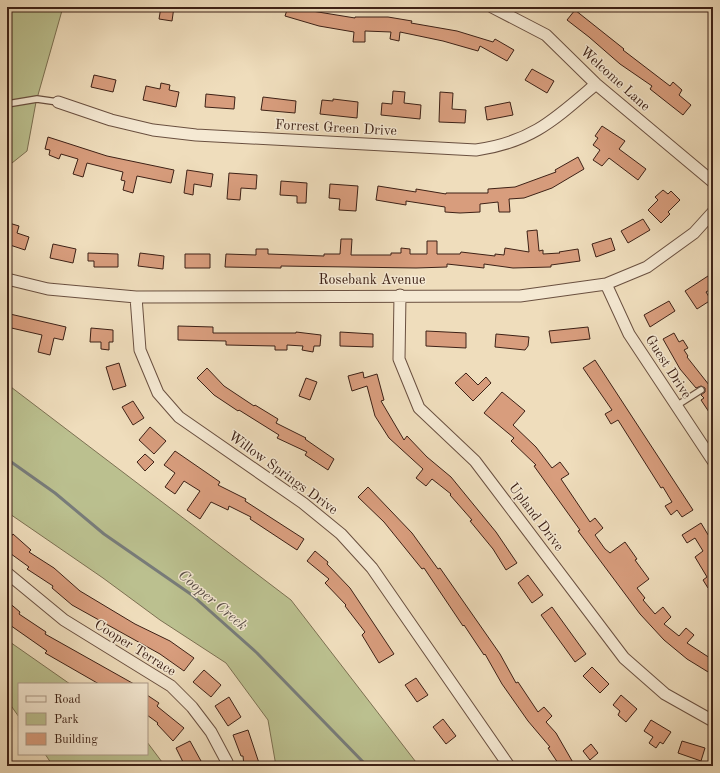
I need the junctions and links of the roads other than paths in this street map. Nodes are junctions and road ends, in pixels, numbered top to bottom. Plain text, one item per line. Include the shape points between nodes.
1 (492, 7) edge
2 (596, 84) junction
3 (58, 102) joint
4 (7, 104) edge
5 (713, 182) edge
6 (713, 212) edge
7 (7, 279) edge
8 (606, 284) junction
9 (400, 295) junction
10 (136, 297) junction
11 (701, 390) dead end
12 (676, 406) junction
13 (713, 461) edge
14 (7, 573) edge
15 (713, 720) edge
16 (227, 766) edge
17 (509, 766) edge

1 - 2 street, Welcome Lane via 546,35
2 - 3 street, Forrest Green Drive via 540,130 509,143 476,150 196,135 153,130 111,120
2 - 5 street, Welcome Lane
3 - 4 lane via 37,99
6 - 8 street, Rosebank Avenue via 694,233 647,267
7 - 10 street, Rosebank Avenue via 48,289
8 - 9 street, Rosebank Avenue via 520,296
8 - 12 street, Guest Drive via 629,334
9 - 10 street, Rosebank Avenue
9 - 15 street, Upland Drive via 399,359 419,408 475,461 624,658 665,694
10 - 17 street, Willow Springs Drive via 140,350 158,393 179,417 303,503 340,534 372,568
11 - 12 lane
12 - 13 street, Guest Drive
14 - 16 street, Cooper Terrace via 64,620 171,686 192,707 211,732

